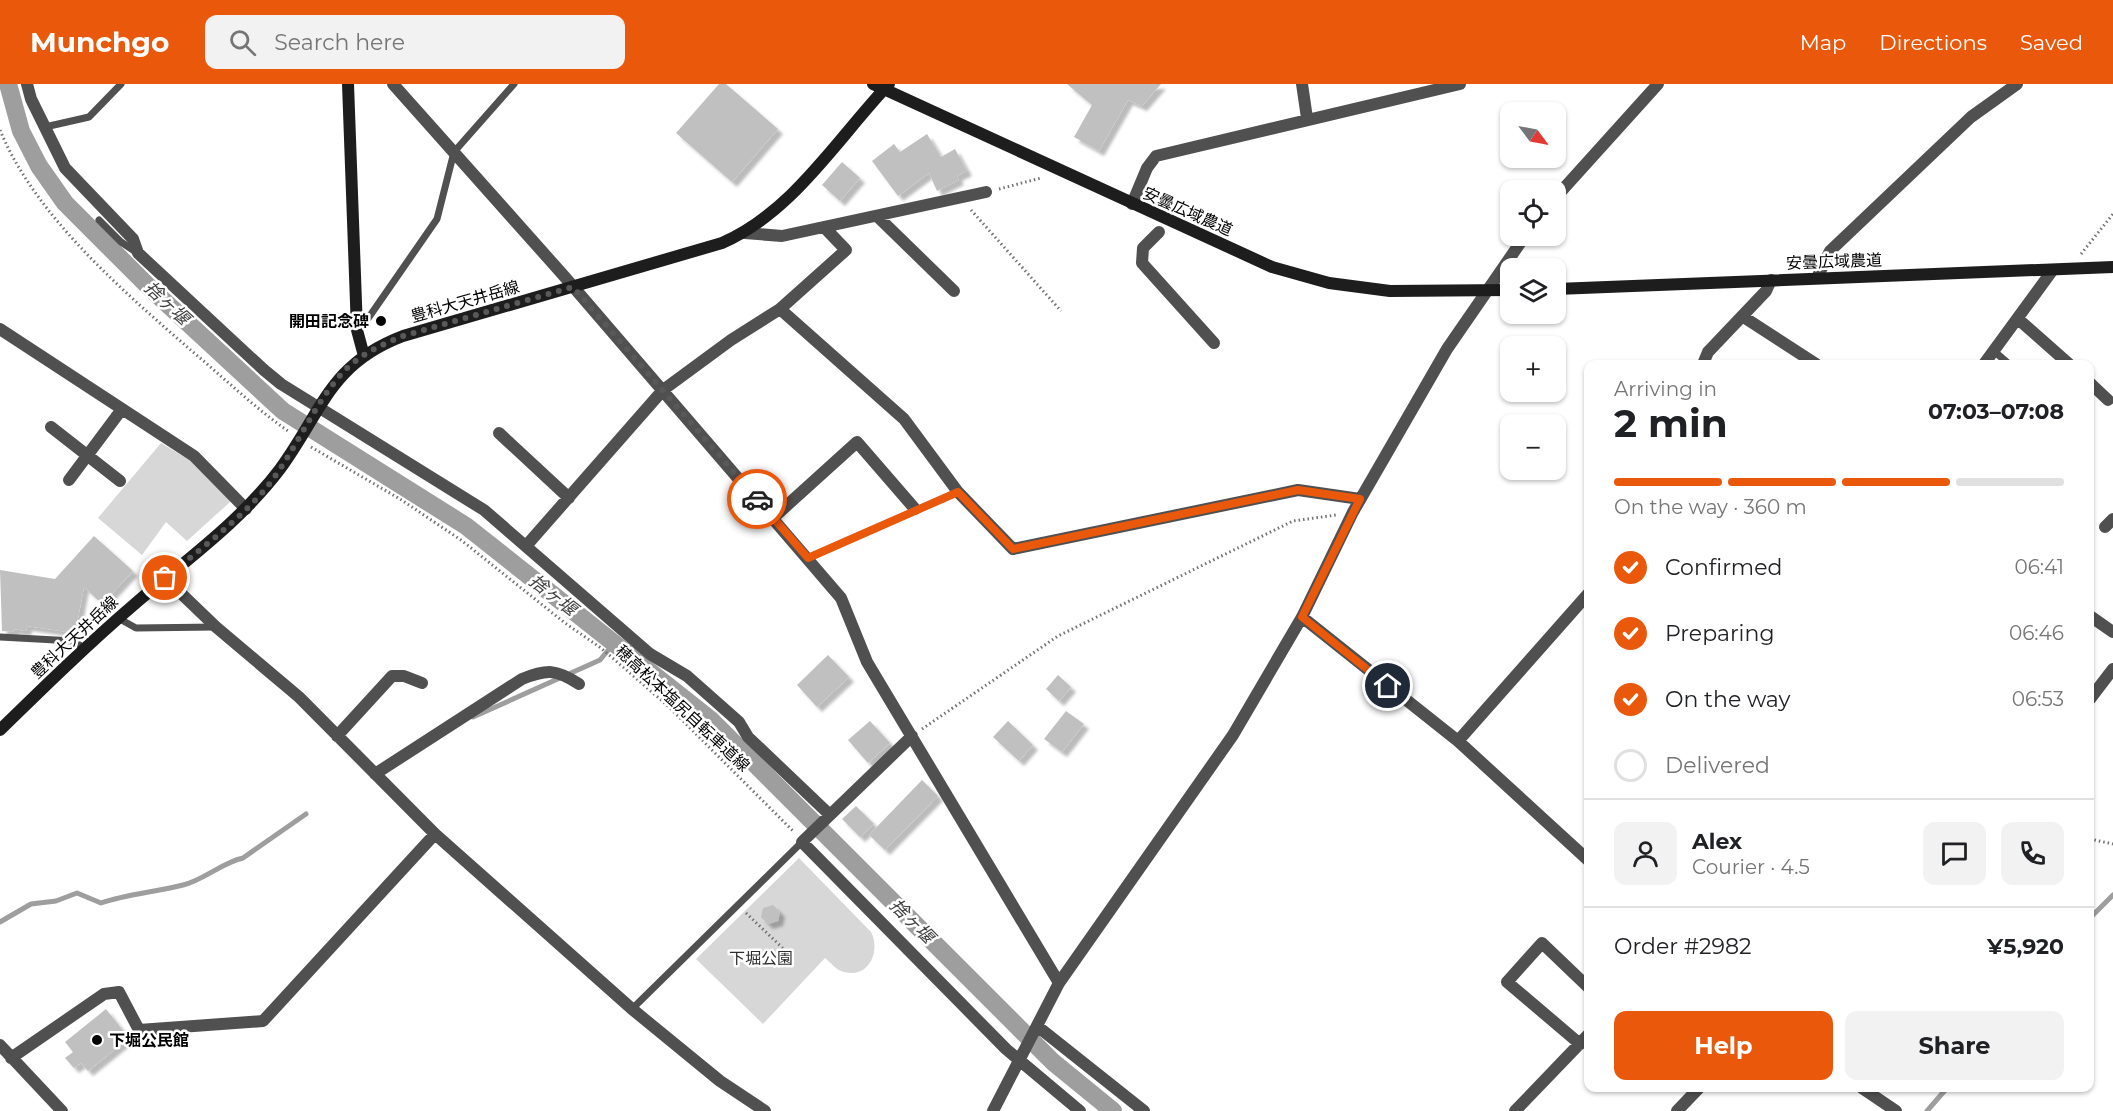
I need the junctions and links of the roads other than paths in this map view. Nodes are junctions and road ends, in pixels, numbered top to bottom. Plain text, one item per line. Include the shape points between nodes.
1 (27, 84) edge
2 (121, 84) edge
3 (348, 84) edge
4 (393, 84) edge
5 (514, 84) edge
6 (1303, 84) edge
7 (1460, 84) edge
8 (1658, 84) edge
9 (2017, 84) edge
10 (882, 86) edge
11 (1307, 118) junction
12 (45, 127) junction
13 (454, 152) junction
14 (1566, 186) edge
15 (986, 192) road end
16 (1132, 204) junction
17 (877, 216) junction
18 (99, 220) dead end
19 (824, 227) junction
20 (1159, 232) dead end
21 (745, 233) junction
22 (1518, 246) edge
23 (138, 253) junction
24 (2113, 267) edge
25 (2052, 271) junction
26 (1817, 278) junction
27 (1771, 280) junction
28 (573, 287) junction
29 (1566, 289) edge
30 (1500, 290) edge
31 (954, 291) dead end
32 (1485, 291) junction
33 (780, 309) junction
34 (1742, 316) junction
35 (2018, 319) junction
36 (0, 329) edge
37 (357, 330) junction
38 (1214, 343) dead end
39 (1995, 352) junction
40 (364, 356) junction
41 (1705, 360) edge
42 (1810, 360) edge
43 (1988, 360) edge
44 (2004, 360) edge
45 (2064, 360) edge
46 (2094, 387) edge
47 (663, 390) junction
48 (2108, 400) dead end
49 (122, 409) junction
50 (317, 411) junction
51 (51, 427) dead end
52 (499, 433) dead end
53 (88, 455) junction
54 (69, 480) dead end
55 (120, 481) dead end
56 (958, 492) junction
57 (569, 498) junction
58 (1360, 499) junction
59 (246, 509) junction
60 (915, 509) junction
61 (773, 518) junction
62 (526, 546) junction
63 (808, 558) junction
64 (165, 578) junction
65 (1584, 599) edge
66 (1302, 617) junction
67 (118, 618) junction
68 (2094, 619) edge
69 (216, 627) junction
70 (2113, 632) edge
71 (0, 637) edge
72 (84, 648) junction
73 (2113, 669) edge
74 (422, 682) dead end
75 (579, 684) dead end
76 (2094, 694) edge
77 (0, 730) edge
78 (337, 736) junction
79 (912, 736) junction
80 (1458, 741) junction
81 (375, 774) junction
82 (830, 815) junction
83 (435, 834) junction
84 (801, 837) junction
85 (1584, 856) edge
86 (1059, 983) junction
87 (1584, 983) edge
88 (632, 1009) junction
89 (1036, 1028) junction
90 (1584, 1039) edge
91 (0, 1045) edge
92 (1020, 1056) junction
93 (11, 1058) junction
94 (1695, 1092) edge
95 (1868, 1092) edge
96 (62, 1111) edge
97 (765, 1111) edge
98 (993, 1111) edge
99 (1080, 1111) edge
100 (1144, 1111) edge
101 (1515, 1111) edge
102 (1677, 1111) edge
103 (1896, 1111) edge

1 - 12 street
2 - 12 lane via 89,117
3 - 37 street
4 - 13 street
5 - 13 lane
6 - 11 street
7 - 11 street
8 - 14 street
9 - 26 street via 1971,117 1830,251
10 - 16 street, 安曇広域農道
10 - 21 street, 豊科大天井岳線 via 815,169
11 - 16 street via 1156,156
12 - 23 street via 65,168 133,239
13 - 28 street
13 - 37 lane via 437,219
15 - 17 street
16 - 32 street, 安曇広域農道 via 1272,267 1329,282 1390,291
17 - 19 street
17 - 31 street
18 - 23 lane
19 - 21 street via 782,236
19 - 33 street via 846,250
20 - 38 street via 1143,248 1142,263
21 - 28 street, 豊科大天井岳線
22 - 32 street
23 - 50 street via 264,370
24 - 25 street, 安曇広域農道
25 - 26 street, 安曇広域農道
25 - 35 street
26 - 27 street, 安曇広域農道
27 - 29 street, 安曇広域農道
27 - 34 street via 1766,291
28 - 40 street, 豊科大天井岳線 via 403,336
28 - 47 street
30 - 32 street, 安曇広域農道
32 - 58 street
33 - 47 street
33 - 56 street via 904,419
34 - 41 street
34 - 42 street
35 - 39 street
35 - 45 street
36 - 49 street
37 - 40 street
39 - 43 street
39 - 44 lane
40 - 50 street, 豊科大天井岳線 via 345,370
46 - 48 street
47 - 57 street
47 - 61 street
49 - 53 street
49 - 59 street via 194,456
50 - 59 street, 豊科大天井岳線 via 282,467
50 - 62 street via 484,510
51 - 53 street
52 - 57 street
53 - 54 street
53 - 55 street
56 - 58 street via 1013,549 1298,490
56 - 60 lane
57 - 62 street
58 - 66 street
59 - 64 street, 豊科大天井岳線
60 - 61 street via 856,442
60 - 63 lane
61 - 63 street
62 - 82 street via 650,654 687,676 740,722 748,737
63 - 79 street via 841,598 867,662
64 - 67 street, 豊科大天井岳線
64 - 69 street
65 - 80 street
66 - 80 street
66 - 86 street via 1233,735
67 - 69 lane via 136,628
67 - 72 street, 豊科大天井岳線
68 - 70 street
69 - 78 street via 299,697
71 - 72 lane via 74,641
72 - 77 street, 豊科大天井岳線
73 - 76 street
74 - 78 street via 392,676
75 - 81 street via 561,673 541,672 522,679
78 - 81 street
79 - 82 street
79 - 86 street
80 - 85 street
81 - 83 street
82 - 84 street
83 - 88 street
83 - 93 street via 263,1021 139,1030 119,992 104,994
84 - 88 lane via 739,906
84 - 92 street
86 - 89 street
87 - 90 street via 1542,943 1507,982
88 - 97 street via 720,1081
89 - 92 street
89 - 100 street
90 - 101 street
91 - 93 street
92 - 98 street
92 - 99 street
93 - 96 street
94 - 102 street
95 - 103 street

